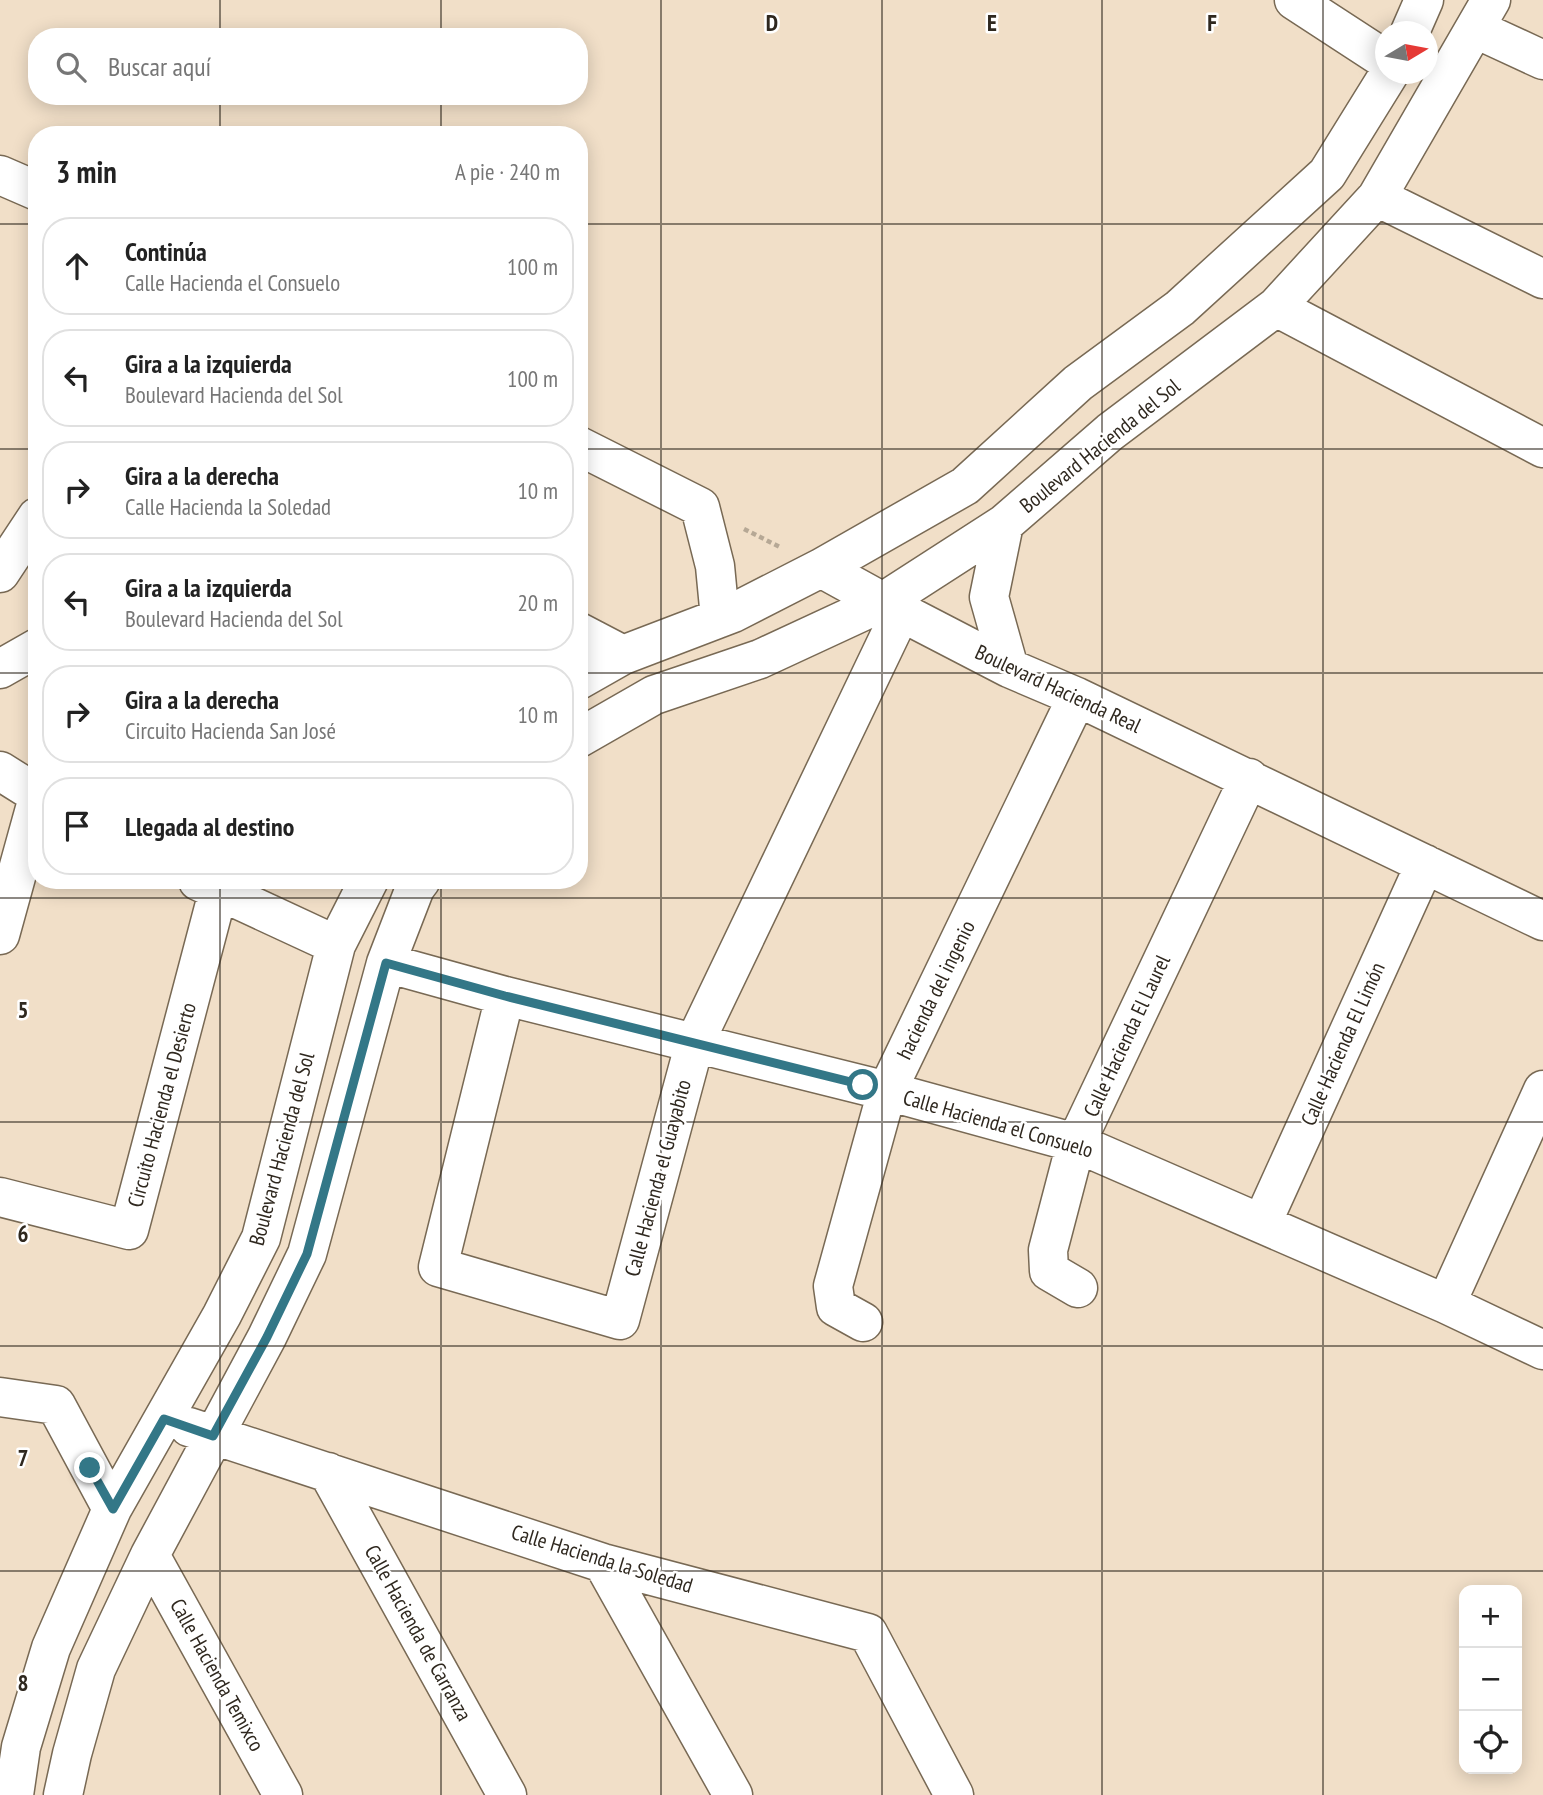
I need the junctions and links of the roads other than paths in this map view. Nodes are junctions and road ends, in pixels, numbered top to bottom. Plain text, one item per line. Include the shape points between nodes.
1 (1294, 0) edge
2 (1424, 0) edge
3 (1483, 15) edge
4 (1415, 21) edge
5 (1375, 53) edge
6 (1543, 60) edge
7 (1438, 72) edge
8 (1383, 84) edge
9 (1432, 84) edge
10 (0, 175) edge
11 (28, 187) edge
12 (1377, 197) junction
13 (1543, 279) edge
14 (1276, 307) junction
15 (1543, 448) edge
16 (588, 451) edge
17 (1004, 524) junction
18 (28, 531) edge
19 (821, 568) junction
20 (0, 573) edge
21 (892, 607) junction
22 (720, 618) junction
23 (588, 637) edge
24 (28, 653) edge
25 (623, 655) junction
26 (1009, 668) junction
27 (0, 669) edge
28 (588, 675) edge
29 (1077, 697) junction
30 (588, 733) edge
31 (0, 771) edge
32 (1249, 778) junction
33 (28, 788) edge
34 (28, 833) edge
35 (1425, 864) junction
36 (206, 889) edge
37 (214, 889) edge
38 (364, 889) edge
39 (415, 889) edge
40 (1543, 921) edge
41 (0, 934) edge
42 (336, 945) junction
43 (386, 963) junction
44 (505, 996) junction
45 (695, 1042) junction
46 (1543, 1090) edge
47 (887, 1091) junction
48 (1076, 1143) junction
49 (0, 1197) edge
50 (1262, 1223) junction
51 (1078, 1288) dead end
52 (1446, 1304) junction
53 (863, 1322) dead end
54 (1543, 1350) edge
55 (0, 1397) edge
56 (164, 1419) junction
57 (213, 1436) junction
58 (328, 1472) junction
59 (113, 1509) junction
60 (150, 1555) junction
61 (603, 1563) junction
62 (0, 1710) edge
63 (22, 1748) junction
64 (15, 1795) edge
65 (63, 1795) edge
66 (283, 1795) edge
67 (507, 1795) edge
68 (733, 1795) edge
69 (954, 1795) edge

1 - 5 street
2 - 4 street
3 - 6 street
3 - 7 street, Boulevard Hacienda del Sol
8 - 19 street via 1327,174 1180,308 1078,383 965,486
9 - 12 street, Boulevard Hacienda del Sol
10 - 11 street
12 - 13 street
12 - 14 street, Boulevard Hacienda del Sol
14 - 15 street
14 - 17 street, Boulevard Hacienda del Sol via 1110,432
16 - 22 street via 699,507 715,566
17 - 21 street, Boulevard Hacienda del Sol
17 - 26 street via 989,597
18 - 20 street
19 - 21 street, Boulevard Hacienda Real
19 - 22 street
21 - 26 street, Boulevard Hacienda Real
21 - 30 street, Boulevard Hacienda del Sol via 654,695
21 - 45 street, Calle Hacienda el Guayabito
22 - 25 street
23 - 25 street
24 - 27 street
25 - 28 street
26 - 29 street, Boulevard Hacienda Real
29 - 32 street, Boulevard Hacienda Real
29 - 47 street, hacienda del ingenio
31 - 33 street
32 - 35 street, Boulevard Hacienda Real
32 - 48 street, Calle Hacienda El Laurel
34 - 41 street
35 - 40 street, Boulevard Hacienda Real
35 - 50 street, Calle Hacienda El Limón
36 - 49 street, Circuito Hacienda el Desierto via 129,1230
37 - 42 street
38 - 42 street, Boulevard Hacienda del Sol
39 - 43 street
42 - 56 street, Boulevard Hacienda del Sol via 261,1238
43 - 44 street, Calle Hacienda el Consuelo
43 - 57 street via 307,1254
44 - 45 street, Calle Hacienda el Consuelo
44 - 45 street, Calle Hacienda el Guayabito via 438,1267 620,1320
45 - 47 street, Calle Hacienda el Consuelo
46 - 52 street
47 - 48 street, Calle Hacienda el Consuelo
47 - 53 street, hacienda del ingenio via 833,1286 836,1307
48 - 50 street, Calle Hacienda el Consuelo
48 - 51 street, Calle Hacienda El Laurel via 1048,1250 1049,1271
50 - 52 street, Calle Hacienda el Consuelo
52 - 54 street, Calle Hacienda el Consuelo
55 - 59 street via 56,1405
56 - 57 street, Calle Hacienda la Soledad
56 - 59 street, Boulevard Hacienda del Sol
57 - 58 street, Calle Hacienda la Soledad
57 - 60 street
58 - 61 street, Calle Hacienda la Soledad
58 - 67 street, Calle Hacienda de Carranza
59 - 63 street, Boulevard Hacienda del Sol via 51,1648
60 - 65 street via 96,1669
60 - 66 street, Calle Hacienda Temixco
61 - 68 street
61 - 69 street, Calle Hacienda la Soledad via 868,1633
62 - 63 street
63 - 64 street, Boulevard Hacienda del Sol

